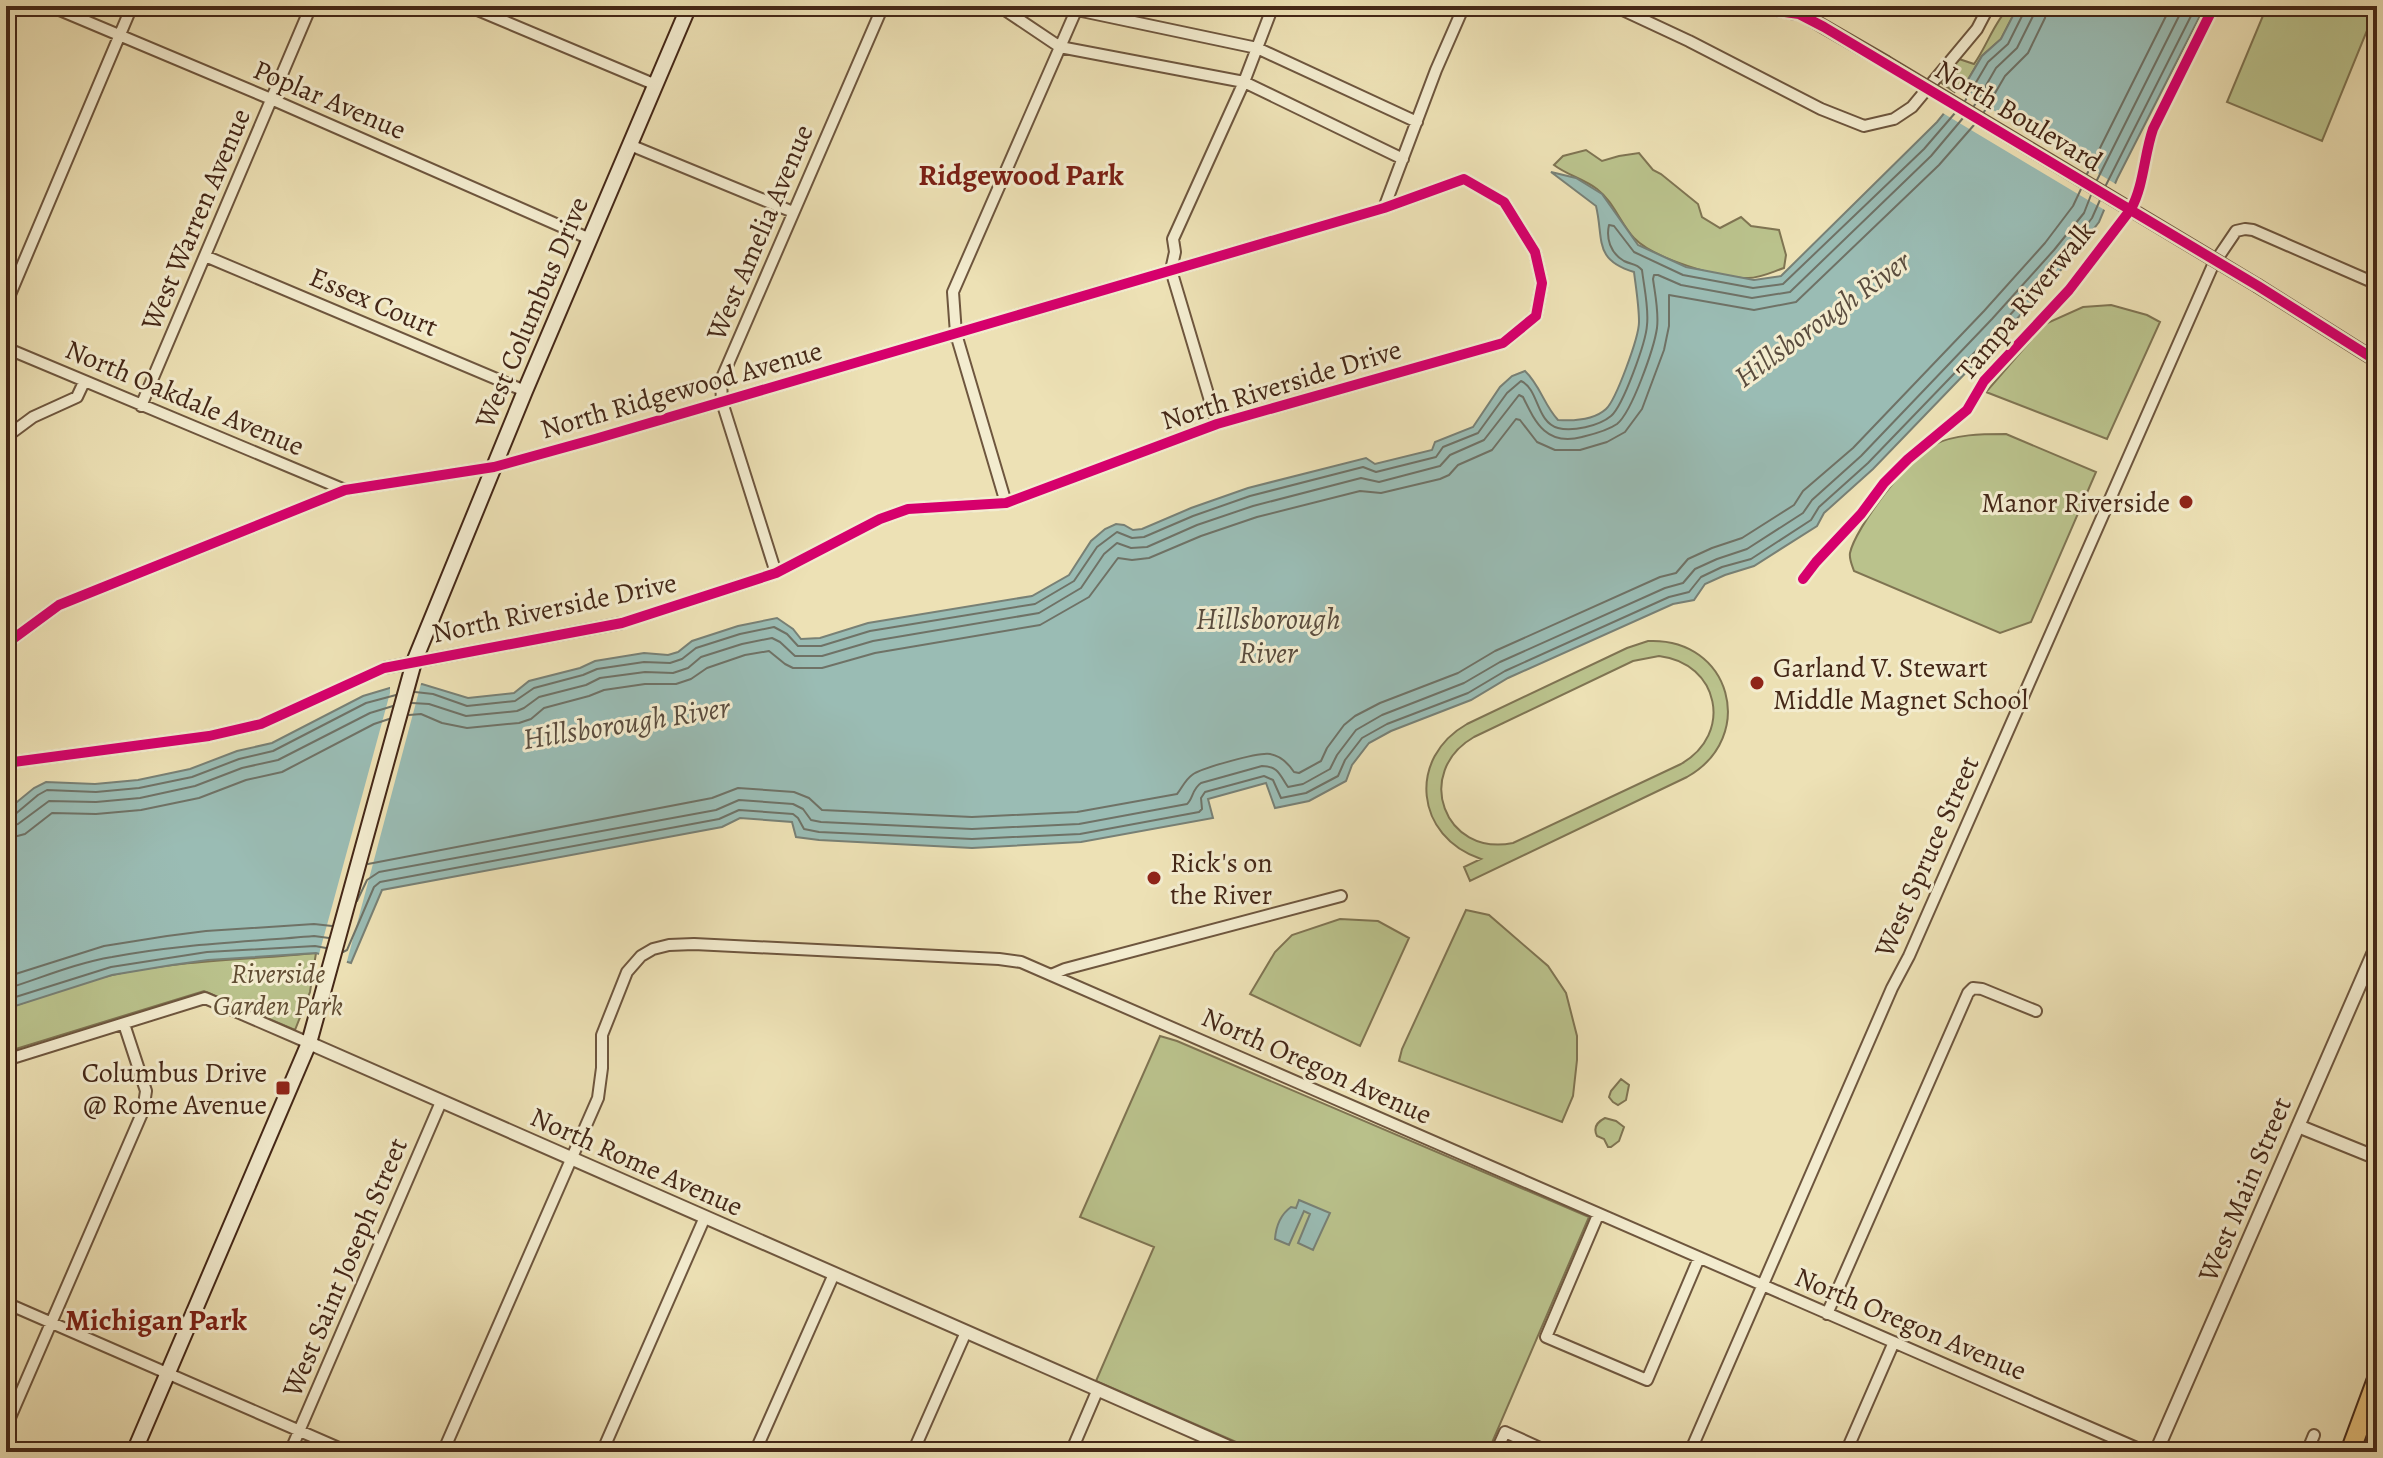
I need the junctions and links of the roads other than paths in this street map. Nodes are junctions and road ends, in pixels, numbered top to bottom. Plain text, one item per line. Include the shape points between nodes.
1 (50, 6) edge
2 (132, 6) edge
3 (311, 6) edge
4 (468, 6) edge
5 (689, 6) edge
6 (883, 6) edge
7 (999, 6) edge
8 (1058, 6) edge
9 (1273, 6) edge
10 (1464, 6) edge
11 (1614, 6) edge
12 (1763, 6) edge
13 (1989, 6) edge
14 (1077, 8) edge
15 (1792, 9) edge
16 (120, 35) junction
17 (1060, 47) junction
18 (1257, 48) junction
19 (1244, 82) junction
20 (656, 85) junction
21 (271, 99) junction
22 (1417, 122) junction
23 (630, 145) junction
24 (1403, 159) junction
25 (1384, 208) junction
26 (793, 212) junction
27 (590, 239) junction
28 (1535, 252) joint
29 (205, 256) junction
30 (1171, 270) junction
31 (2377, 284) edge
32 (6, 304) edge
33 (956, 334) junction
34 (6, 348) edge
35 (2377, 361) edge
36 (84, 382) junction
37 (525, 391) junction
38 (722, 402) junction
39 (141, 406) junction
40 (1217, 424) junction
41 (6, 437) edge
42 (494, 467) junction
43 (345, 490) junction
44 (1006, 503) junction
45 (776, 573) junction
46 (6, 644) edge
47 (414, 662) junction
48 (6, 763) edge
49 (1341, 896) dead end
50 (2377, 945) edge
51 (1051, 975) junction
52 (2036, 1011) dead end
53 (124, 1024) junction
54 (309, 1043) junction
55 (6, 1060) edge
56 (441, 1102) junction
57 (2298, 1126) junction
58 (571, 1158) junction
59 (2377, 1158) edge
60 (1598, 1215) junction
61 (705, 1217) junction
62 (1699, 1258) junction
63 (834, 1274) junction
64 (1762, 1285) junction
65 (6, 1303) edge
66 (1827, 1314) junction
67 (51, 1323) junction
68 (966, 1332) junction
69 (1894, 1342) junction
70 (169, 1373) junction
71 (2377, 1379) edge
72 (1098, 1389) junction
73 (6, 1427) edge
74 (299, 1431) junction
75 (2314, 1435) dead end
76 (1225, 1449) edge
77 (134, 1452) edge
78 (290, 1452) edge
79 (348, 1452) edge
80 (443, 1452) edge
81 (602, 1452) edge
82 (755, 1452) edge
83 (913, 1452) edge
84 (1071, 1452) edge
85 (1240, 1452) edge
86 (1496, 1452) edge
87 (1549, 1452) edge
88 (1690, 1452) edge
89 (1846, 1452) edge
90 (2146, 1452) edge
91 (2156, 1452) edge
92 (2307, 1452) edge
93 (2350, 1452) edge

1 - 16 street, Poplar Avenue
2 - 16 street
3 - 21 street, West Warren Avenue
4 - 20 street
5 - 20 main road, West Columbus Drive
6 - 26 street, West Amelia Avenue
7 - 17 street
8 - 14 street
9 - 18 street
10 - 22 street
11 - 13 street via 1864,126 1894,119 1912,107 1977,29
12 - 15 street, North Boulevard
14 - 17 street
14 - 18 street
15 - 35 street, North Boulevard, bridge
16 - 21 street, Poplar Avenue
16 - 32 street
17 - 19 street
17 - 33 street via 953,292
18 - 19 street
18 - 22 street
19 - 24 street
19 - 30 street via 1173,239
20 - 23 main road, West Columbus Drive
21 - 27 street, Poplar Avenue
21 - 29 street, West Warren Avenue
22 - 24 street
23 - 26 street
23 - 27 main road, West Columbus Drive
24 - 25 street
25 - 28 street, North Ridgewood Avenue via 1464,179 1504,202
25 - 30 street, North Ridgewood Avenue
26 - 38 street, West Amelia Avenue via 721,380
27 - 37 main road, West Columbus Drive
28 - 40 street, North Riverside Drive via 1542,283 1536,316 1503,343
29 - 37 street, Essex Court
29 - 39 street, West Warren Avenue
30 - 33 street, North Ridgewood Avenue
30 - 40 street
31 - 64 street, West Spruce Street via 2245,229 2236,231 2213,265
33 - 38 street, North Ridgewood Avenue
33 - 44 street
34 - 36 street, North Oakdale Avenue
36 - 39 street, North Oakdale Avenue
36 - 41 street via 77,397 33,417
37 - 42 main road, West Columbus Drive
38 - 42 street, North Ridgewood Avenue
38 - 45 street, West Amelia Avenue
39 - 43 street, North Oakdale Avenue
40 - 44 street, North Riverside Drive
42 - 43 street, North Ridgewood Avenue
42 - 47 main road, West Columbus Drive
43 - 46 street, North Ridgewood Avenue via 59,605
44 - 45 street, North Riverside Drive via 908,509
45 - 47 street, North Riverside Drive via 622,623
47 - 48 street, North Riverside Drive via 384,668 261,724 209,736
47 - 54 main road, West Columbus Drive
49 - 51 street
50 - 57 street, West Main Street
51 - 58 street, North Oregon Avenue via 999,959 694,944 653,949 627,972 604,1024 598,1098
51 - 60 street, North Oregon Avenue
52 - 66 street via 1982,989 1968,993
53 - 54 street, North Rome Avenue via 205,998
53 - 55 street, North Rome Avenue
53 - 67 street via 146,1091 143,1111
54 - 56 street, North Rome Avenue
54 - 70 main road, West Columbus Drive
56 - 58 street, North Rome Avenue
56 - 74 street, West Saint Joseph Street
57 - 59 street
57 - 91 street, West Main Street
58 - 61 street, North Rome Avenue
58 - 80 street, North Oregon Avenue
60 - 62 street, North Oregon Avenue
60 - 62 street via 1546,1337 1647,1380
61 - 63 street, North Rome Avenue
61 - 81 street
62 - 64 street, North Oregon Avenue
63 - 68 street, North Rome Avenue
63 - 82 street
64 - 66 street, North Oregon Avenue
64 - 88 street, West Spruce Street
65 - 67 street
66 - 69 street, North Oregon Avenue
67 - 70 street
67 - 73 street
68 - 72 street, North Rome Avenue
68 - 83 street
69 - 89 street
69 - 90 street, North Oregon Avenue
70 - 74 street
70 - 77 main road, West Columbus Drive
71 - 93 highway
72 - 76 street, North Rome Avenue
72 - 84 street
74 - 78 street, West Saint Joseph Street
74 - 79 street
75 - 92 street
76 - 85 street, North Rome Avenue
86 - 87 street via 1505,1432

